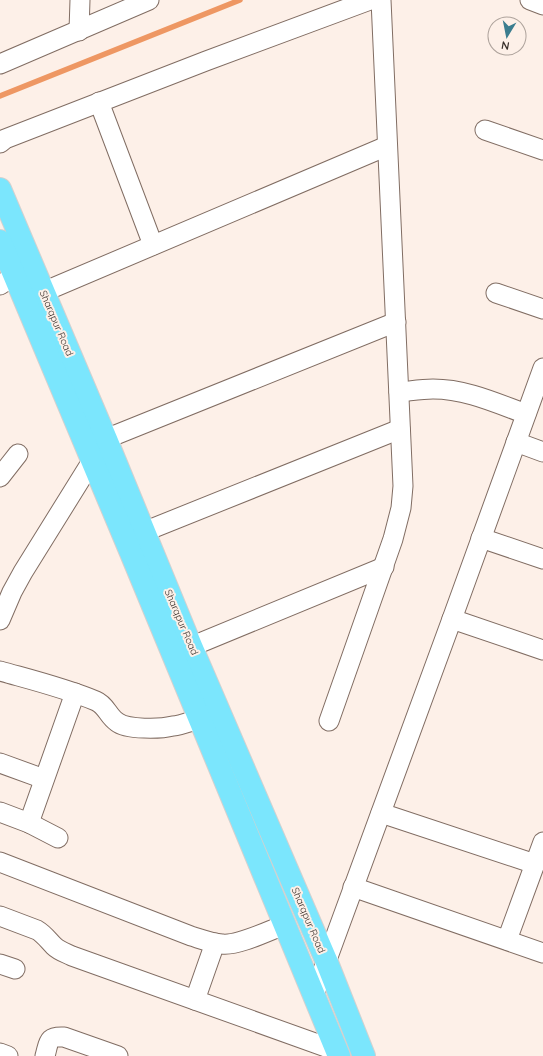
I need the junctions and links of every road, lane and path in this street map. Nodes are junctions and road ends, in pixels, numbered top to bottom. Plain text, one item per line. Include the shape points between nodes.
1 (80, 0) edge
2 (148, 0) edge
3 (370, 0) edge
4 (381, 0) edge
5 (530, 0) edge
6 (543, 5) edge
7 (79, 31) junction
8 (0, 64) edge
9 (99, 102) junction
10 (485, 130) dead end
11 (0, 143) edge
12 (387, 146) junction
13 (543, 150) edge
14 (0, 189) edge
15 (0, 241) edge
16 (153, 245) junction
17 (7, 281) edge
18 (496, 293) dead end
19 (34, 296) junction
20 (543, 309) edge
21 (396, 322) junction
22 (543, 368) edge
23 (399, 392) junction
24 (526, 414) junction
25 (400, 429) junction
26 (106, 439) junction
27 (516, 442) junction
28 (543, 452) edge
29 (18, 454) dead end
30 (89, 454) junction
31 (2, 471) edge
32 (134, 535) junction
33 (481, 538) junction
34 (543, 559) edge
35 (384, 567) junction
36 (0, 618) edge
37 (452, 619) junction
38 (182, 650) junction
39 (543, 650) edge
40 (0, 671) edge
41 (76, 693) junction
42 (199, 719) junction
43 (329, 721) dead end
44 (0, 763) edge
45 (44, 780) junction
46 (0, 812) edge
47 (381, 813) junction
48 (29, 823) junction
49 (58, 838) dead end
50 (543, 842) edge
51 (0, 862) edge
52 (535, 864) junction
53 (354, 887) junction
54 (0, 916) edge
55 (284, 925) junction
56 (507, 940) junction
57 (215, 943) junction
58 (543, 953) edge
59 (326, 960) junction
60 (314, 995) junction
61 (195, 1000) junction
62 (0, 1053) edge
63 (338, 1053) edge
64 (8, 1056) edge
65 (45, 1056) edge
66 (118, 1056) edge
67 (364, 1056) edge

1 - 7 street
2 - 7 street
3 - 9 street
4 - 12 street
5 - 6 street
7 - 8 street
9 - 11 street
9 - 16 street
10 - 13 street
12 - 16 street
12 - 21 street
14 - 19 main road, Sharqpur Road
15 - 17 main road, Sharqpur Road
16 - 19 street
17 - 19 main road, Sharqpur Road
18 - 20 street
19 - 26 main road, Sharqpur Road
19 - 30 main road, Sharqpur Road
21 - 23 street
21 - 26 street
22 - 24 street
23 - 24 street via 433,389 463,392
23 - 25 street
24 - 27 street
25 - 32 street
25 - 35 street via 403,486 401,508
26 - 30 street
26 - 32 main road, Sharqpur Road
27 - 28 street
27 - 33 street
29 - 31 street
30 - 32 main road, Sharqpur Road
30 - 36 street
32 - 38 main road, Sharqpur Road
33 - 34 street
33 - 37 street
35 - 38 street
35 - 43 street
37 - 39 street
37 - 47 street
38 - 42 main road, Sharqpur Road
38 - 59 main road, Sharqpur Road
40 - 41 street
41 - 42 street via 102,704 111,717 125,726 164,728
41 - 45 street
42 - 55 main road, Sharqpur Road
44 - 45 street
45 - 48 street
46 - 48 street
47 - 52 street
47 - 53 street
48 - 49 street
50 - 52 street
51 - 57 street
52 - 56 street
53 - 56 street
53 - 59 street
54 - 61 street via 43,933 54,946 72,956
55 - 57 street via 239,942
55 - 60 main road, Sharqpur Road
56 - 58 street
57 - 61 street
59 - 60 street
59 - 67 main road, Sharqpur Road
60 - 63 main road, Sharqpur Road
61 - 63 street
62 - 64 street
65 - 66 street via 49,1042 54,1037 64,1037

